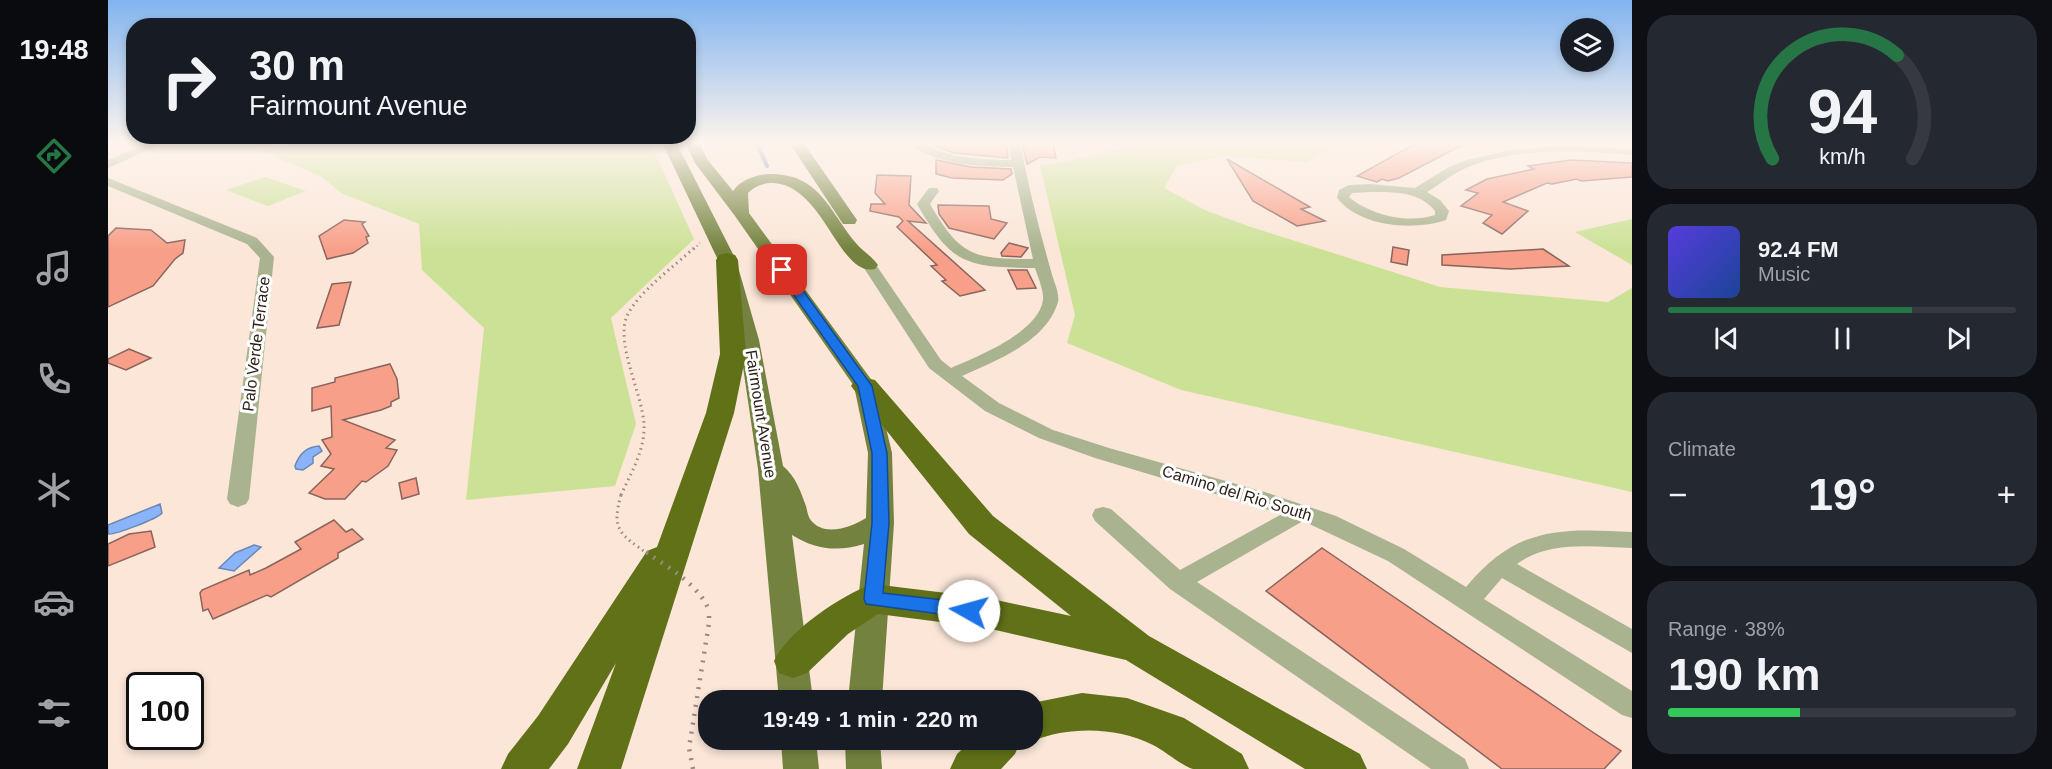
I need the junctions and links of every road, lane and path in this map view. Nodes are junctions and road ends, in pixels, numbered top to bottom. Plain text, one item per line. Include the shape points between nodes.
1 (686, 178) edge
2 (714, 178) edge
3 (820, 178) edge
4 (1021, 178) edge
5 (1442, 178) edge
6 (108, 182) edge
7 (933, 191) dead end
8 (1419, 191) junction
9 (741, 213) junction
10 (714, 235) junction
11 (727, 260) junction
12 (1042, 264) junction
13 (869, 265) junction
14 (948, 376) junction
15 (865, 386) junction
16 (771, 469) junction
17 (238, 499) dead end
18 (1302, 512) junction
19 (1102, 515) dead end
20 (684, 521) junction
21 (880, 523) junction
22 (1632, 540) edge
23 (1499, 565) junction
24 (1178, 582) junction
25 (873, 599) junction
26 (1468, 602) junction
27 (1632, 642) edge
28 (1136, 647) junction
29 (793, 661) junction
30 (795, 690) edge
31 (866, 690) edge
32 (1632, 706) edge
33 (1043, 719) edge
34 (800, 750) edge
35 (863, 750) edge
36 (990, 750) edge
37 (523, 769) edge
38 (599, 769) edge
39 (693, 769) edge
40 (801, 769) edge
41 (864, 769) edge
42 (972, 769) edge
43 (1227, 769) edge
44 (1345, 769) edge
45 (1455, 769) edge

1 - 10 main road, Fairmount Avenue
2 - 9 main road
3 - 13 main road via 863,243
4 - 12 street
5 - 8 street
6 - 17 street, Palo Verde Terrace via 252,241 267,256
7 - 12 street via 923,204 960,254 984,261
8 - 8 street via 1359,188 1343,193 1343,198 1359,210 1390,219 1422,222 1441,217 1438,205
9 - 13 main road via 740,192 751,182 775,179 796,184 812,194 847,245
9 - 15 main road
10 - 11 main road, Fairmount Avenue
10 - 39 path, bridge via 697,245 627,315 626,338 645,426 615,516 623,536 695,587 709,609 689,747
11 - 16 main road, Fairmount Avenue via 749,340
11 - 20 highway via 733,354 720,414
12 - 14 street via 1051,299 1048,312 1010,346
13 - 14 street, Camino del Rio South via 935,364
14 - 18 street, Camino del Rio South via 992,407 1046,434
15 - 21 main road via 880,453
15 - 28 highway via 981,525
16 - 21 main road via 784,481 799,526 815,536 837,540 860,535
16 - 29 main road, Fairmount Avenue
18 - 24 street
18 - 26 street, Camino del Rio South via 1396,555
19 - 24 street
20 - 37 highway via 553,730
20 - 38 highway
21 - 25 main road
22 - 23 street via 1573,537 1531,546
23 - 26 street
23 - 27 street
24 - 45 street
25 - 28 highway via 987,613
25 - 29 highway via 835,623
25 - 31 main road
26 - 32 street, Camino del Rio South
28 - 44 highway
29 - 30 main road, Fairmount Avenue
33 - 43 highway via 1077,711 1118,713 1158,726 1198,747
34 - 40 main road
35 - 41 main road
36 - 42 highway

